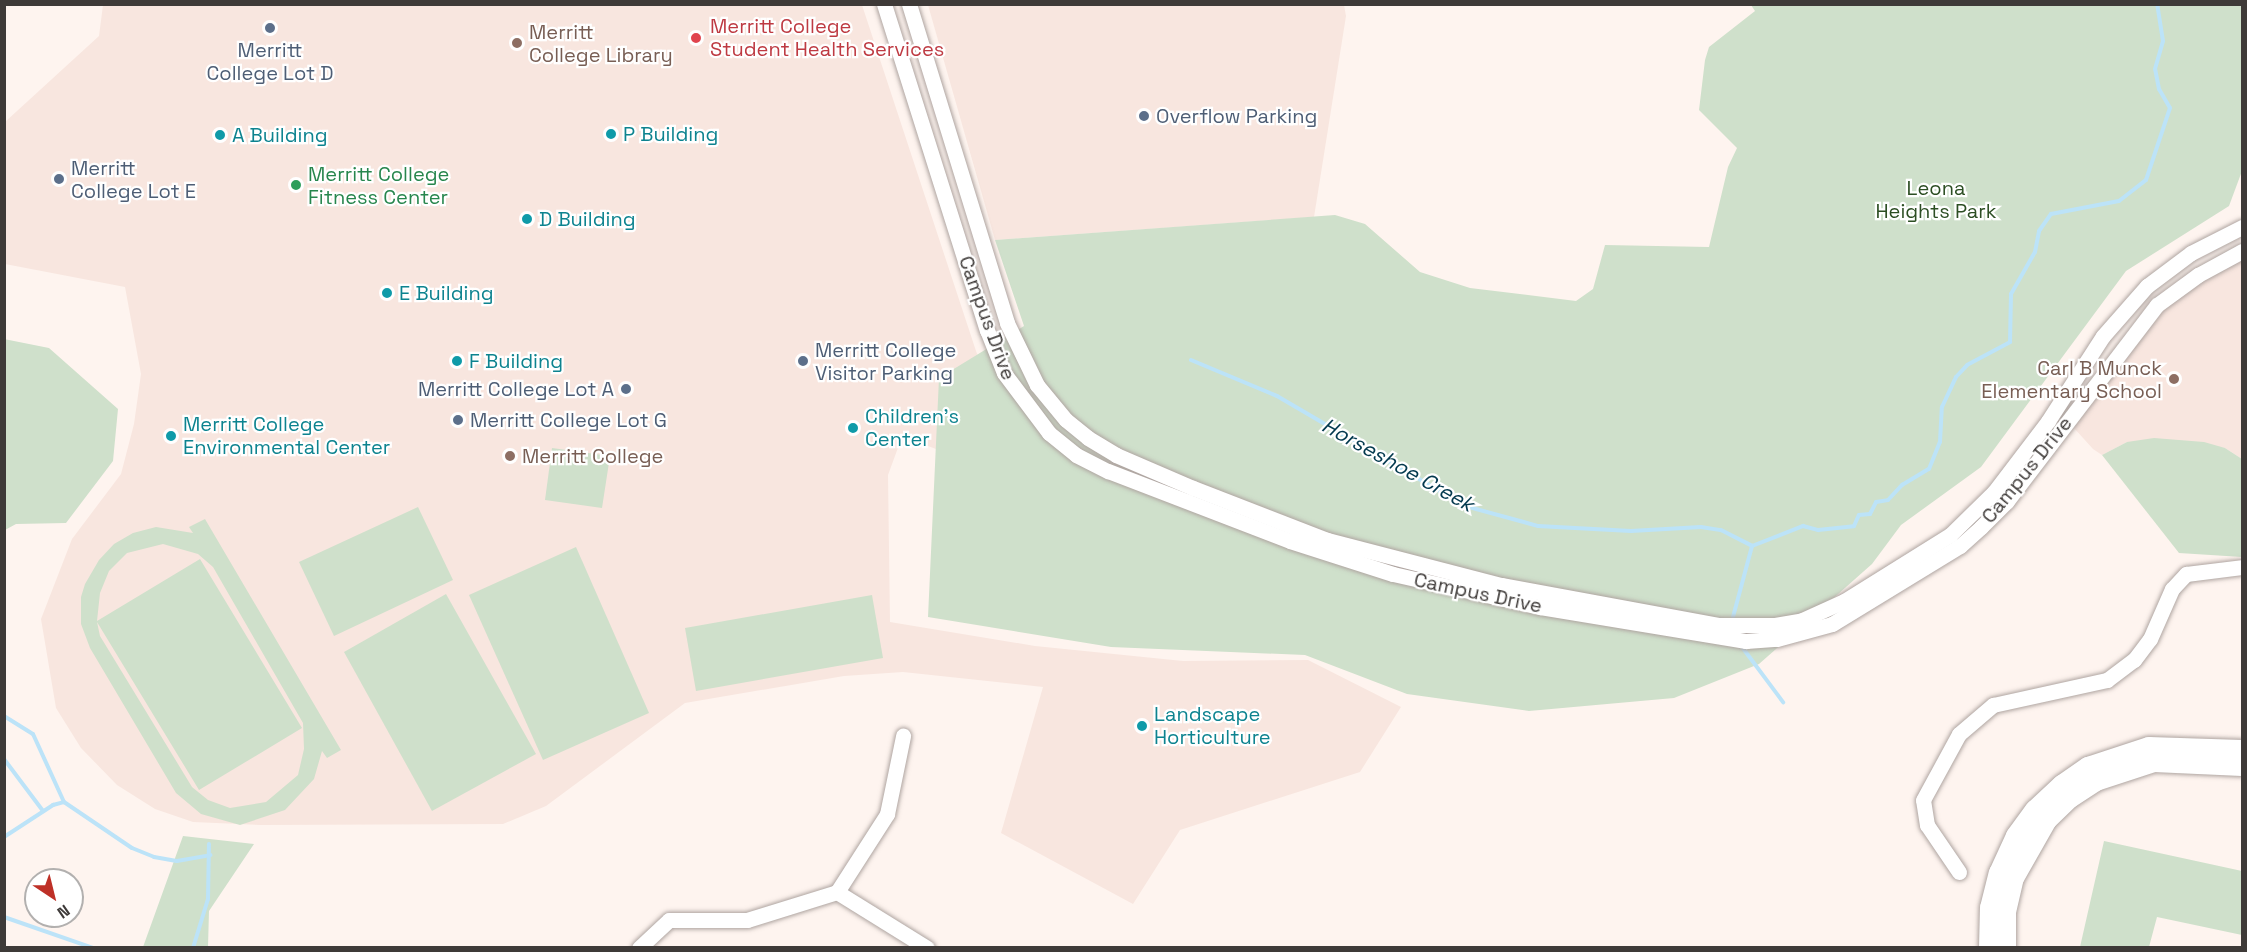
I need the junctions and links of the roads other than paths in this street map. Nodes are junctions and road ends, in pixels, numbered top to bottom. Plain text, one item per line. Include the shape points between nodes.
1 (884, 4) edge
2 (909, 4) edge
3 (2242, 227) edge
4 (2242, 251) edge
5 (2242, 567) edge
6 (1829, 617) junction
7 (1664, 622) junction
8 (903, 736) dead end
9 (2242, 750) edge
10 (2242, 766) edge
11 (1959, 872) dead end
12 (837, 892) junction
13 (639, 948) edge
14 (927, 948) edge
15 (1989, 948) edge
16 (2006, 948) edge

1 - 7 street, Campus Drive via 991,341 1018,397 1049,433 1077,455 1108,471 1290,541 1393,574
2 - 7 street, Campus Drive via 1007,323 1037,385 1081,432 1116,455 1327,540 1459,576
3 - 6 street, Campus Drive via 2169,268 2124,311 2048,421 1971,517
4 - 6 street, Campus Drive via 2198,275 2157,305 2007,501 1960,546
5 - 11 street via 2186,574 2172,589 2150,639 2134,660 2107,680 1993,705 1959,734 1923,800 1927,825
6 - 7 street, Campus Drive via 1746,627
8 - 12 street via 887,814
9 - 15 main road via 2149,747 2088,767 2062,785 2035,810 2016,836 1999,873 1990,908
10 - 16 main road via 2154,762 2096,781 2070,798 2041,828 2014,878 2006,912
12 - 13 street via 747,920 669,920
12 - 14 street

